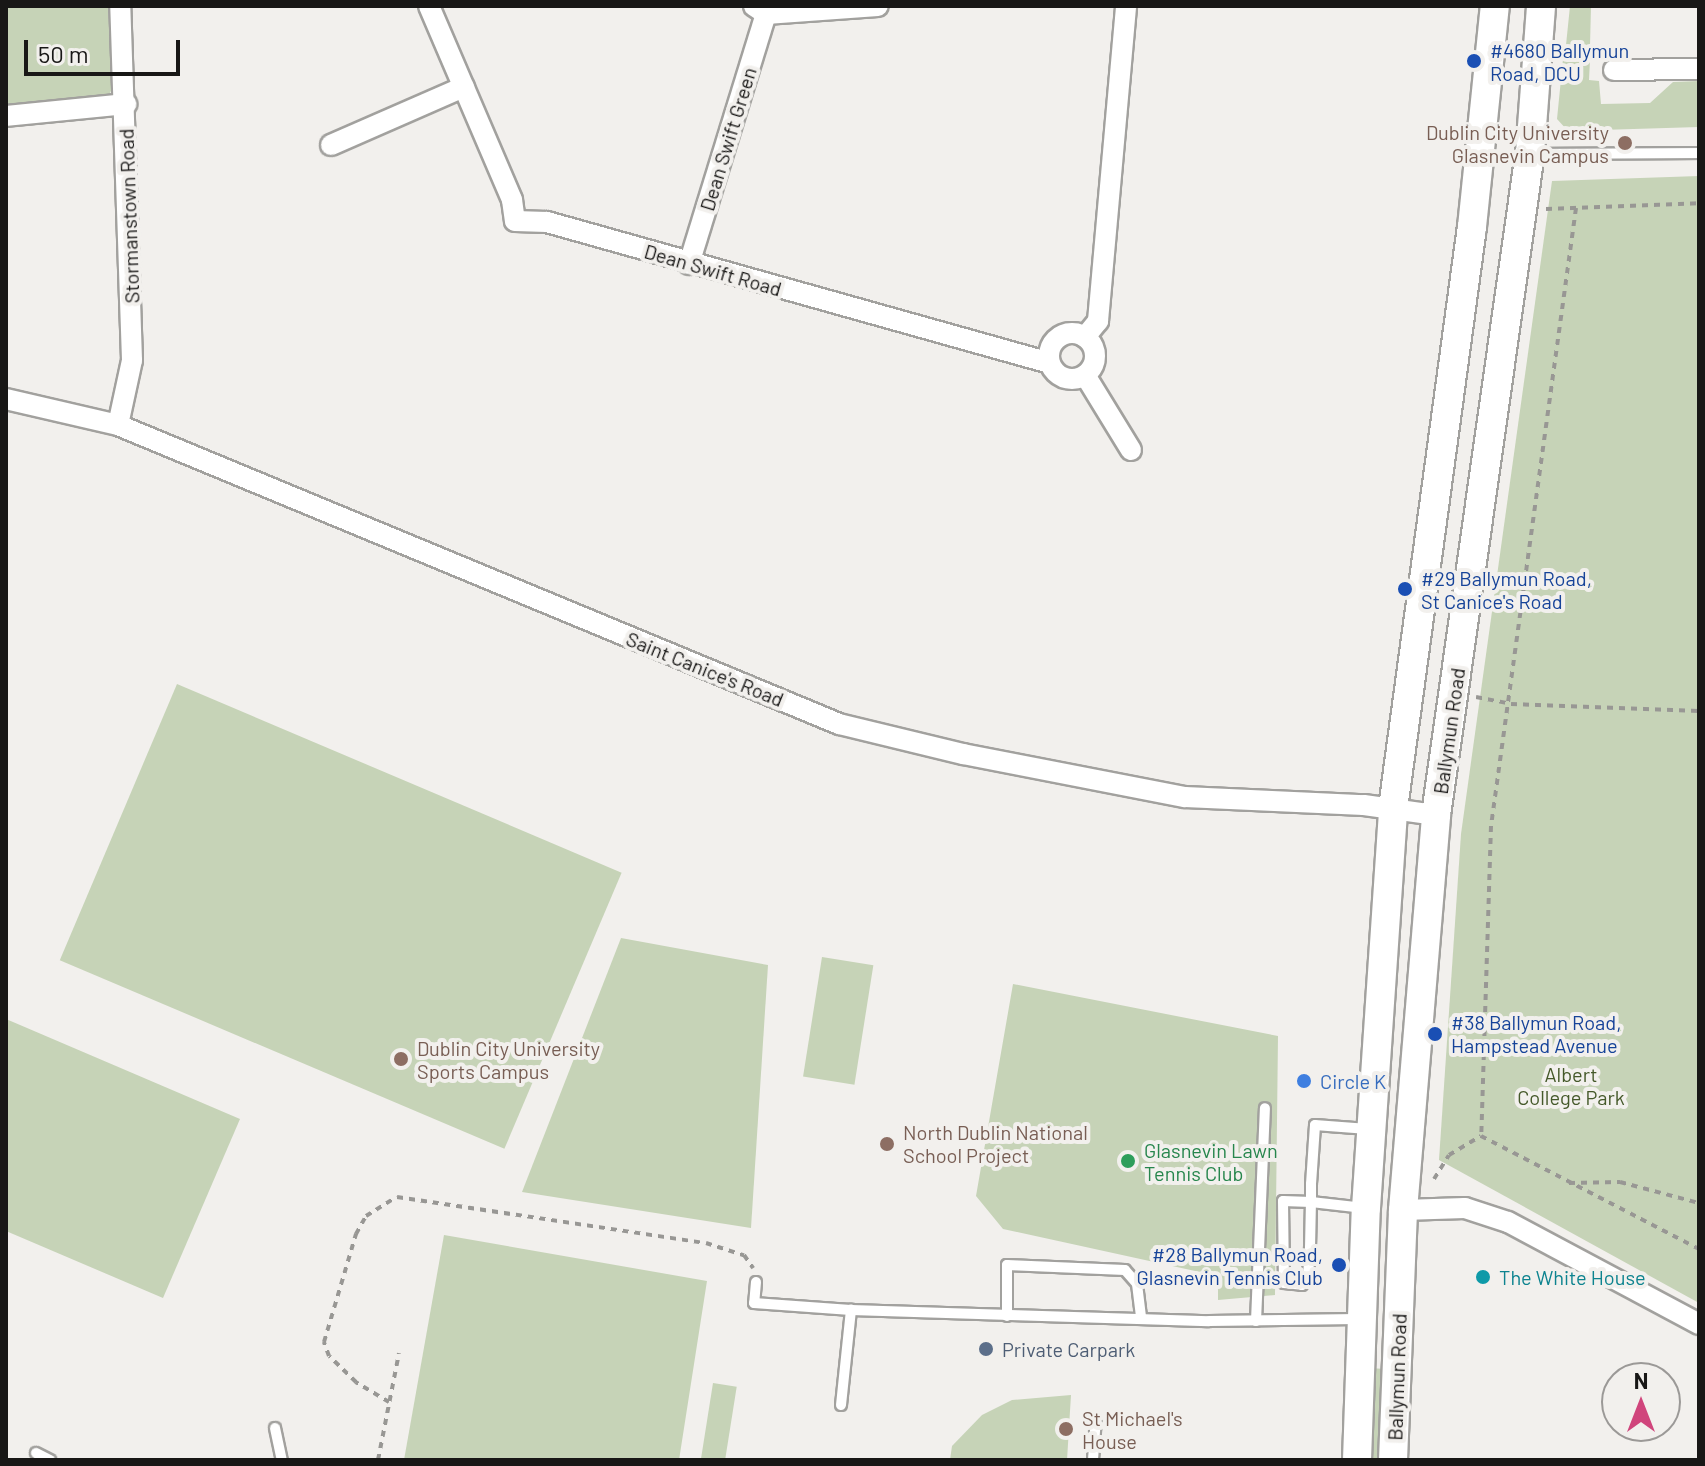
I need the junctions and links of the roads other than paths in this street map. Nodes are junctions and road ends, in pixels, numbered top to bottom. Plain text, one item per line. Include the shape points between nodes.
1 (120, 6) edge
2 (429, 6) edge
3 (878, 6) edge
4 (1126, 6) edge
5 (1495, 6) edge
6 (1541, 6) edge
7 (760, 10) edge
8 (1699, 69) edge
9 (1614, 70) dead end
10 (464, 87) junction
11 (126, 104) junction
12 (6, 116) edge
13 (331, 145) dead end
14 (1530, 153) junction
15 (1699, 153) edge
16 (689, 264) junction
17 (1085, 337) junction
18 (1050, 363) junction
19 (1085, 375) junction
20 (6, 399) edge
21 (118, 425) junction
22 (1131, 450) dead end
23 (1393, 808) junction
24 (1436, 815) junction
25 (1265, 1108) dead end
26 (1371, 1129) junction
27 (1311, 1202) junction
28 (1366, 1208) junction
29 (1403, 1210) junction
30 (756, 1282) road end
31 (851, 1310) junction
32 (1007, 1316) junction
33 (1141, 1318) junction
34 (1360, 1319) junction
35 (1256, 1321) junction
36 (1699, 1324) edge
37 (841, 1405) dead end
38 (1096, 1421) dead end
39 (275, 1428) dead end
40 (36, 1453) dead end
41 (50, 1460) edge
42 (282, 1460) edge
43 (1093, 1460) edge
44 (1357, 1460) edge
45 (1393, 1460) edge

1 - 11 street, Stormanstown Road
2 - 10 street, Dean Swift Road
3 - 7 street, Dean Swift Green
4 - 17 street via 1098,321
5 - 23 main road, Ballymun Road via 1472,227
6 - 14 main road, Ballymun Road
7 - 16 street, Dean Swift Green
8 - 9 street
10 - 13 street
10 - 16 street, Dean Swift Road via 512,200 515,221 547,222
11 - 12 street
11 - 21 street, Stormanstown Road via 132,360
14 - 15 lane
14 - 24 main road, Ballymun Road
16 - 18 street, Dean Swift Road
17 - 18 street via 1072,333 1056,340
17 - 19 street via 1096,356
18 - 19 street via 1063,378
19 - 22 street
20 - 21 street, Saint Canice's Road
21 - 23 street, Saint Canice's Road via 839,724 1185,797
23 - 24 street, Saint Canice's Road
23 - 26 main road, Ballymun Road
24 - 29 main road, Ballymun Road
25 - 35 lane
26 - 27 lane via 1315,1125
26 - 28 main road, Ballymun Road
27 - 27 lane via 1283,1201 1280,1277 1287,1285 1302,1285 1308,1276
27 - 28 lane
28 - 29 main road
28 - 34 main road, Ballymun Road
29 - 36 street via 1437,1206 1479,1211 1569,1251
29 - 45 main road, Ballymun Road
30 - 31 lane via 754,1303
31 - 32 lane
31 - 37 lane
32 - 33 lane
32 - 33 lane via 1007,1265 1125,1270 1137,1284
33 - 35 lane
34 - 35 lane
34 - 44 main road, Ballymun Road
38 - 43 lane
39 - 42 lane
40 - 41 lane

